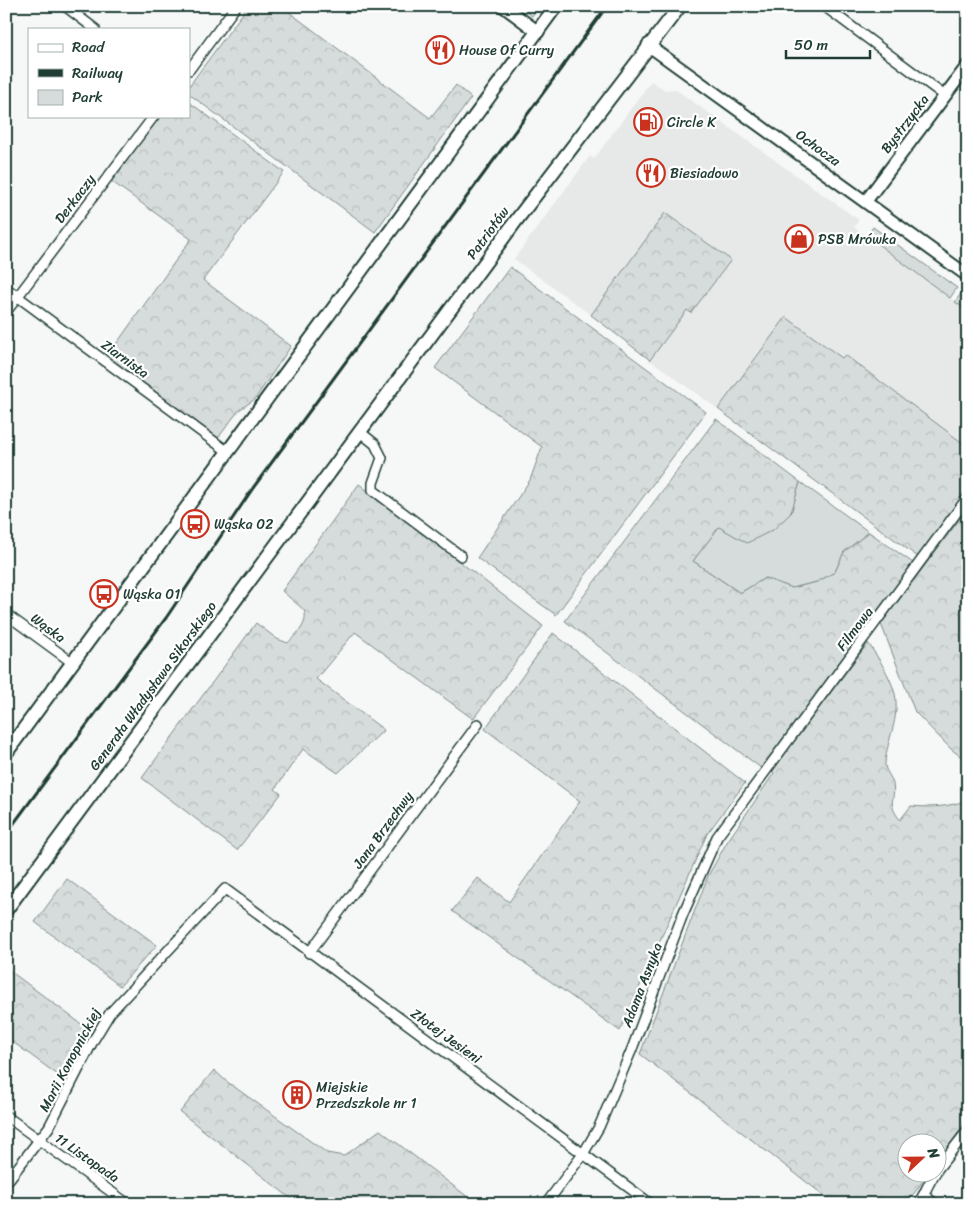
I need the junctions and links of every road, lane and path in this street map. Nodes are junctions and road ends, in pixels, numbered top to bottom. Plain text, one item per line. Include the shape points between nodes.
1 (65, 6) edge
2 (236, 6) edge
3 (504, 6) edge
4 (556, 6) edge
5 (680, 6) edge
6 (824, 6) edge
7 (94, 28) edge
8 (538, 32) junction
9 (648, 45) junction
10 (968, 65) edge
11 (190, 69) edge
12 (945, 96) junction
13 (153, 118) edge
14 (866, 201) junction
15 (968, 276) edge
16 (6, 288) edge
17 (18, 298) junction
18 (6, 312) edge
19 (360, 432) junction
20 (227, 451) junction
21 (325, 480) joint
22 (968, 497) edge
23 (462, 556) dead end
24 (6, 614) edge
25 (73, 663) junction
26 (478, 724) dead end
27 (6, 753) edge
28 (762, 775) joint
29 (225, 889) joint
30 (6, 910) edge
31 (310, 953) junction
32 (6, 1116) edge
33 (968, 1130) edge
34 (39, 1140) junction
35 (583, 1154) junction
36 (946, 1159) edge
37 (928, 1182) edge
38 (6, 1183) edge
39 (924, 1195) junction
40 (128, 1204) edge
41 (546, 1204) edge
42 (651, 1204) edge
43 (918, 1204) edge
44 (935, 1204) edge

1 - 7 street
2 - 11 street
3 - 8 street
4 - 8 main road
5 - 9 main road, Patriotów
6 - 12 street
8 - 20 main road
9 - 14 street, Ochocza
9 - 19 main road, Patriotów
10 - 12 street, Bystrzycka
12 - 14 street, Bystrzycka
13 - 17 street, Derkaczy
14 - 15 street, Ochocza
16 - 17 street, Ziarnista
17 - 18 street, Derkaczy
17 - 20 street, Ziarnista
19 - 21 main road, Patriotów
19 - 23 street via 374,444 382,458 373,490
20 - 25 main road
21 - 30 main road, Generała Władysława Sikorskiego
22 - 28 street, Filmowa
24 - 25 street, Wąska
25 - 27 main road
26 - 31 street, Jana Brzechwy
28 - 35 street, Adama Asnyka via 718,837 704,865 632,1049 599,1127
29 - 31 street, Złotej Jesieni
29 - 34 street, Marii Konopnickiej via 110,1013
31 - 35 street, Złotej Jesieni
32 - 34 street, 11 Listopada
33 - 36 street
34 - 38 street, Marii Konopnickiej
34 - 40 street, 11 Listopada
35 - 41 street, Adama Asnyka
35 - 42 street, Złotej Jesieni
37 - 39 street
39 - 43 street
39 - 44 street

